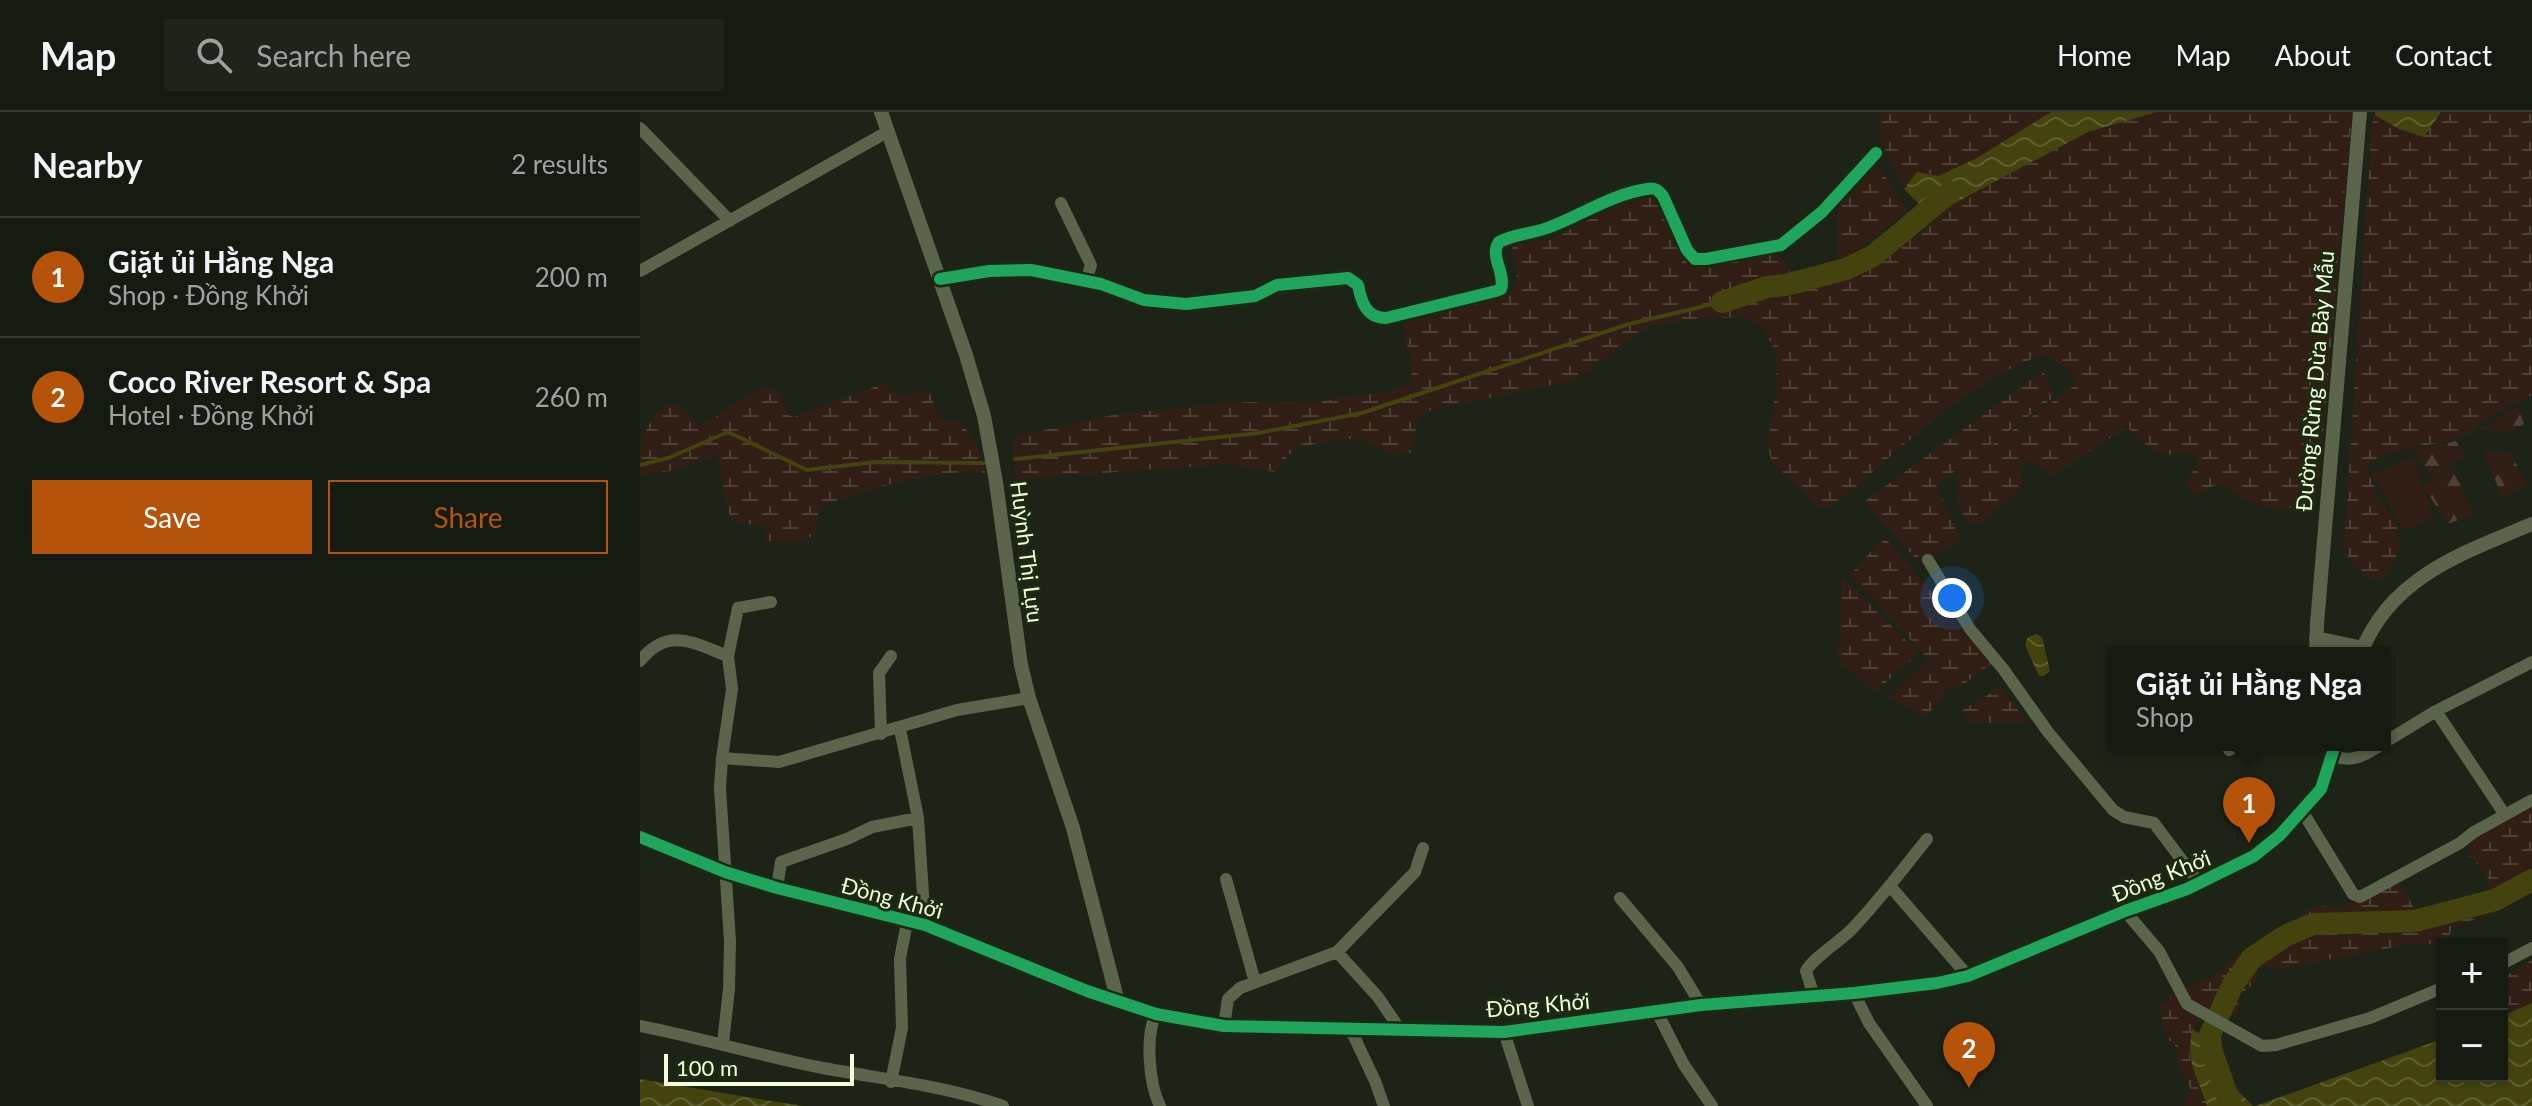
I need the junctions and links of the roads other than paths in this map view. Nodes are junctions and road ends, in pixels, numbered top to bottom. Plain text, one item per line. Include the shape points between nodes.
1 (881, 112) edge
2 (2360, 112) edge
3 (640, 128) edge
4 (887, 132) junction
5 (1876, 153) dead end
6 (1061, 203) dead end
7 (730, 221) junction
8 (640, 271) edge
9 (940, 279) junction
10 (1086, 281) junction
11 (2532, 524) edge
12 (1928, 560) dead end
13 (771, 602) dead end
14 (2316, 646) edge
15 (2364, 647) edge
16 (728, 656) junction
17 (891, 656) dead end
18 (640, 661) edge
19 (2532, 662) edge
20 (1029, 698) junction
21 (2436, 711) junction
22 (900, 729) junction
23 (881, 734) junction
24 (2391, 739) edge
25 (2331, 751) edge
26 (2334, 751) edge
27 (2371, 751) edge
28 (722, 758) junction
29 (2532, 800) edge
30 (2302, 811) junction
31 (2505, 815) junction
32 (918, 818) junction
33 (640, 837) edge
34 (1927, 839) dead end
35 (1423, 848) dead end
36 (725, 872) junction
37 (1226, 879) dead end
38 (2199, 883) junction
39 (1890, 886) junction
40 (777, 888) junction
41 (1620, 898) dead end
42 (2125, 911) junction
43 (907, 922) junction
44 (925, 925) junction
45 (2532, 948) edge
46 (1337, 952) junction
47 (2508, 961) edge
48 (1968, 976) junction
49 (1255, 982) junction
50 (2436, 990) edge
51 (1854, 993) junction
52 (1814, 996) junction
53 (1118, 1002) junction
54 (1701, 1005) junction
55 (1657, 1012) junction
56 (1156, 1014) junction
57 (640, 1026) edge
58 (1224, 1026) junction
59 (1350, 1028) junction
60 (1399, 1028) junction
61 (1504, 1032) junction
62 (723, 1043) junction
63 (891, 1082) junction
64 (1003, 1106) edge
65 (1160, 1106) edge
66 (1384, 1106) edge
67 (1528, 1106) edge
68 (1712, 1106) edge
69 (1927, 1106) edge

1 - 4 street, Huỳnh Thị Lựu
2 - 14 street, Đường Rừng Dừa Bảy Mẫu
3 - 7 street
4 - 7 street
4 - 9 street, Huỳnh Thị Lựu
5 - 10 street via 1822,212 1778,248 1695,259 1663,196 1648,188 1499,242 1495,251 1501,289 1386,318 1367,311 1358,285 1348,278 1277,285 1255,296 1186,304 1144,300
6 - 10 street via 1091,265
7 - 8 street
9 - 10 street via 1016,270
9 - 20 street, Huỳnh Thị Lựu via 989,441
11 - 15 street via 2423,574 2397,595
12 - 38 street via 1970,629 2113,810 2154,823
13 - 16 street via 738,608
16 - 18 street via 681,638 649,650
16 - 28 street via 732,689
17 - 23 street via 879,673
19 - 21 street
20 - 22 street via 957,710
20 - 53 street, Huỳnh Thị Lựu via 1073,828
21 - 24 street
21 - 31 street
22 - 23 street
22 - 32 street
23 - 28 street via 779,762
25 - 30 street, Đồng Khởi via 2321,789
26 - 27 street via 2344,760
28 - 36 street
29 - 31 street
30 - 31 street via 2353,894 2360,897
30 - 38 street, Đồng Khởi via 2254,856
32 - 40 street via 872,827 781,862
32 - 44 street
33 - 36 street, Đồng Khởi
34 - 39 street
35 - 46 street via 1415,872
36 - 40 street, Đồng Khởi
36 - 62 street via 730,941
37 - 49 street
38 - 42 street, Đồng Khởi
39 - 48 street
39 - 52 street via 1836,945 1810,964 1806,971
40 - 43 street, Đồng Khởi
41 - 54 street via 1678,967
42 - 48 street, Đồng Khởi
42 - 50 street via 2159,951 2187,1004 2256,1044 2276,1045 2370,1018
43 - 44 street, Đồng Khởi
43 - 63 street via 900,959 902,1028
44 - 53 street, Đồng Khởi
45 - 47 street
46 - 49 street
46 - 60 street
48 - 51 street, Đồng Khởi
49 - 58 street via 1228,999
51 - 52 street, Đồng Khởi
51 - 69 street
52 - 54 street, Đồng Khởi
53 - 56 street, Đồng Khởi
54 - 55 street, Đồng Khởi
55 - 61 street, Đồng Khởi
55 - 68 street
56 - 58 street, Đồng Khởi
56 - 65 street via 1151,1032 1152,1087
57 - 62 street
58 - 59 street, Đồng Khởi
59 - 60 street, Đồng Khởi
59 - 66 street
60 - 61 street, Đồng Khởi
61 - 67 street
62 - 63 street
63 - 64 street via 936,1087

